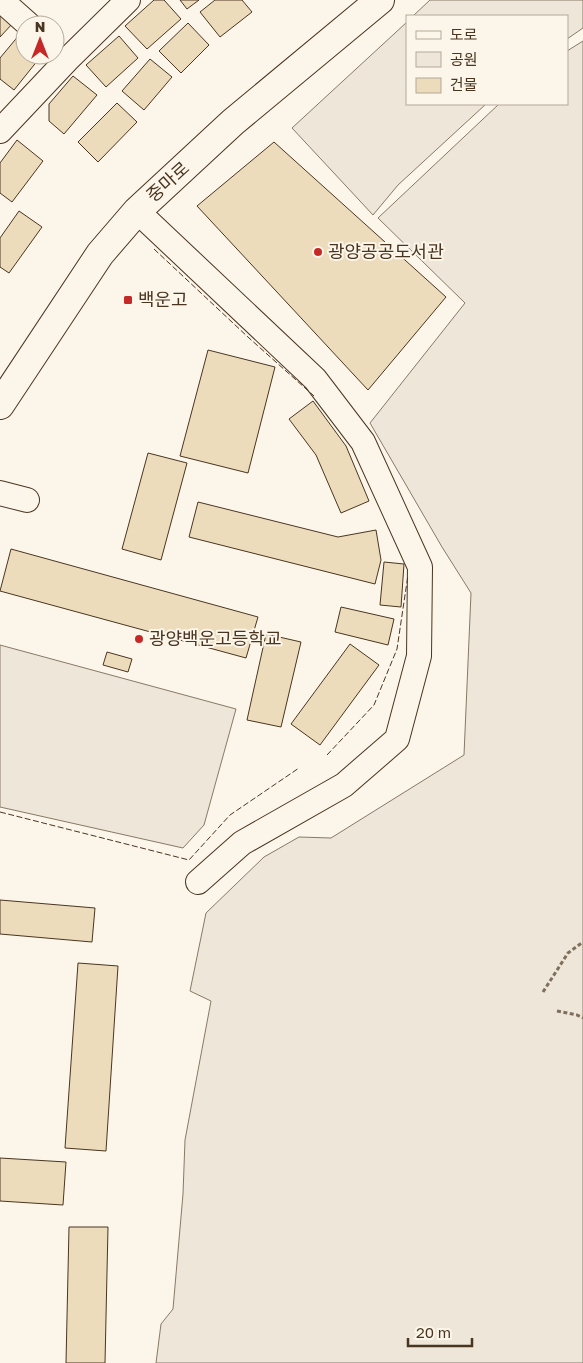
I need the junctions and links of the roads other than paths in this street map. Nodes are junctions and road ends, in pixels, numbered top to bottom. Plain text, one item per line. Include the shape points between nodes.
1 (1, 0) edge
2 (128, 0) edge
3 (380, 0) edge
4 (18, 15) edge
5 (65, 51) edge
6 (52, 65) edge
7 (0, 131) edge
8 (137, 210) junction
9 (0, 405) edge
10 (0, 493) edge
11 (27, 500) dead end
12 (198, 882) dead end

1 - 4 street
2 - 5 street
3 - 8 main road, 중마로 via 233,122
6 - 7 street
8 - 9 main road, 중마로 via 100,254
8 - 12 street via 315,378 363,442 420,567 419,656 397,739 344,785 242,843
10 - 11 street

